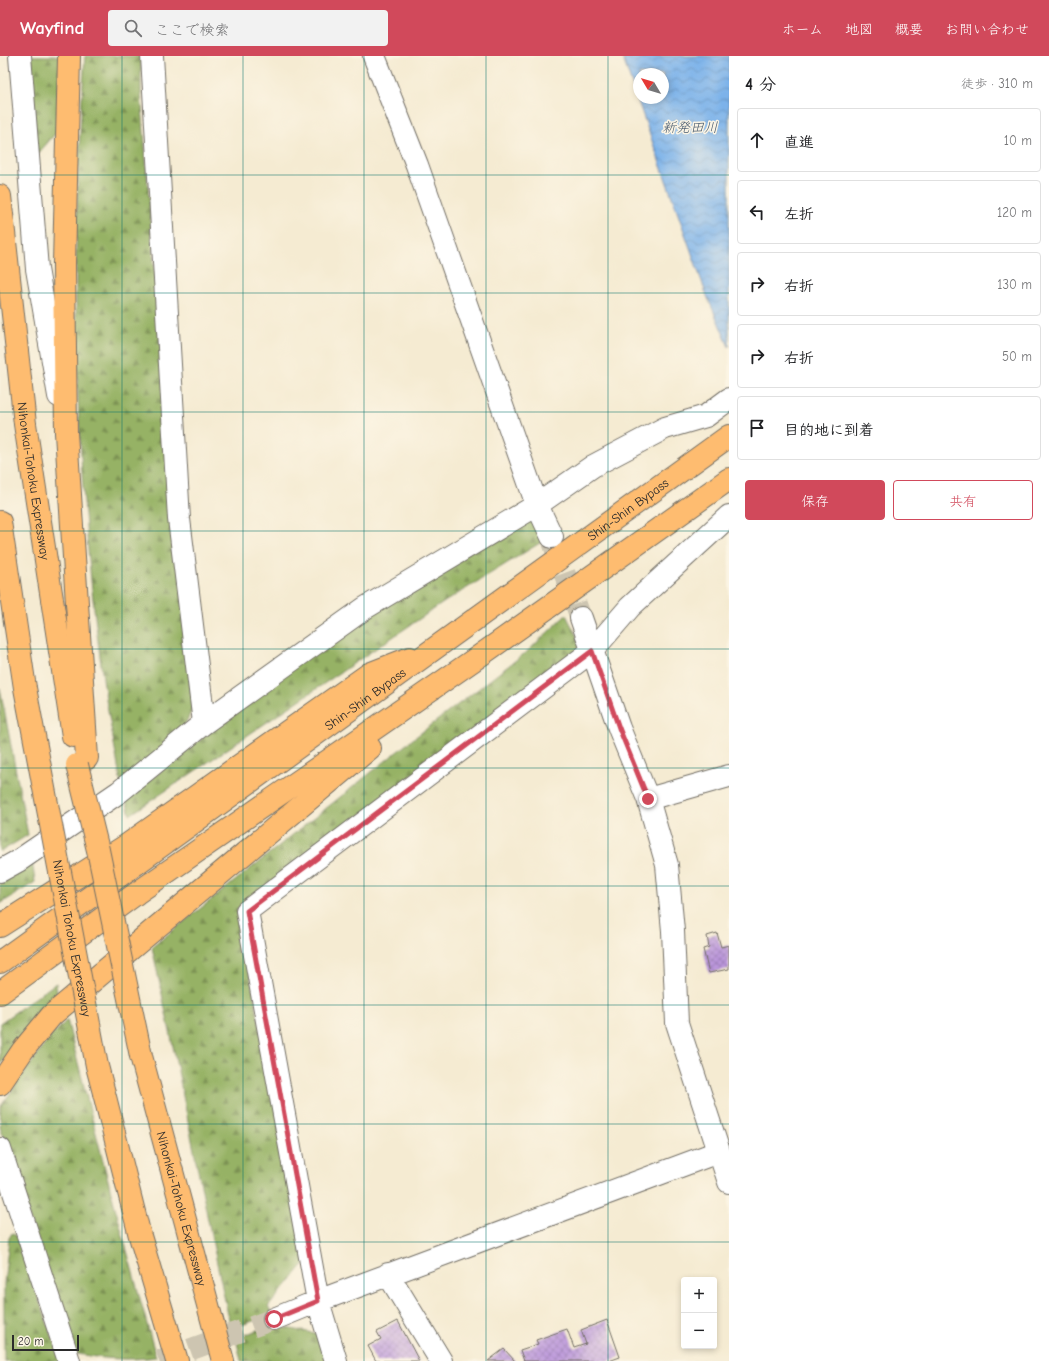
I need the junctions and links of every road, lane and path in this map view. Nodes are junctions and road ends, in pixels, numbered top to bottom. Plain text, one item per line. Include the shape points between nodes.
1 (20, 56) edge
2 (69, 56) edge
3 (152, 56) edge
4 (374, 56) edge
5 (0, 196) edge
6 (729, 399) edge
7 (66, 433) junction
8 (725, 439) edge
9 (729, 478) edge
10 (537, 504) junction
11 (729, 516) edge
12 (0, 522) edge
13 (552, 537) tunnel mouth
14 (0, 580) edge
15 (581, 618) tunnel mouth
16 (439, 646) junction
17 (592, 651) junction
18 (478, 657) junction
19 (24, 688) junction
20 (204, 723) junction
21 (82, 762) junction
22 (729, 776) edge
23 (648, 799) junction
24 (0, 871) edge
25 (0, 926) edge
26 (0, 962) edge
27 (0, 993) edge
28 (0, 1084) edge
29 (0, 1149) edge
30 (718, 1152) junction
31 (729, 1182) edge
32 (388, 1274) junction
33 (318, 1301) junction
34 (274, 1319) tunnel mouth
35 (69, 1361) edge
36 (177, 1361) edge
37 (223, 1361) edge
38 (336, 1361) edge
39 (441, 1361) edge

1 - 7 street via 37,269
2 - 7 highway via 64,264
3 - 20 street via 179,519
4 - 10 street via 417,165
5 - 21 highway, Nihonkai-Tohoku Expressway via 25,424
6 - 10 street via 706,416 665,428 593,466
7 - 21 highway
8 - 16 highway, Shin-Shin Bypass
9 - 18 highway
10 - 13 street
10 - 20 street via 365,608
11 - 17 street via 630,607
12 - 19 highway
14 - 19 highway
15 - 17 street
16 - 25 highway via 369,674 127,845
16 - 26 highway, Shin-Shin Bypass
17 - 23 street
17 - 33 street via 247,911
18 - 27 highway via 137,893
18 - 28 highway via 52,1015 23,1050
19 - 36 highway, Nihonkai Tohoku Expressway, bridge via 97,1066 140,1236
20 - 24 street via 119,792
21 - 37 highway, Nihonkai-Tohoku Expressway, bridge via 141,1056
22 - 23 street
23 - 30 street via 667,865 677,1022
29 - 35 street
30 - 31 street
30 - 32 street
32 - 33 street
32 - 39 street
33 - 34 street
33 - 38 street

